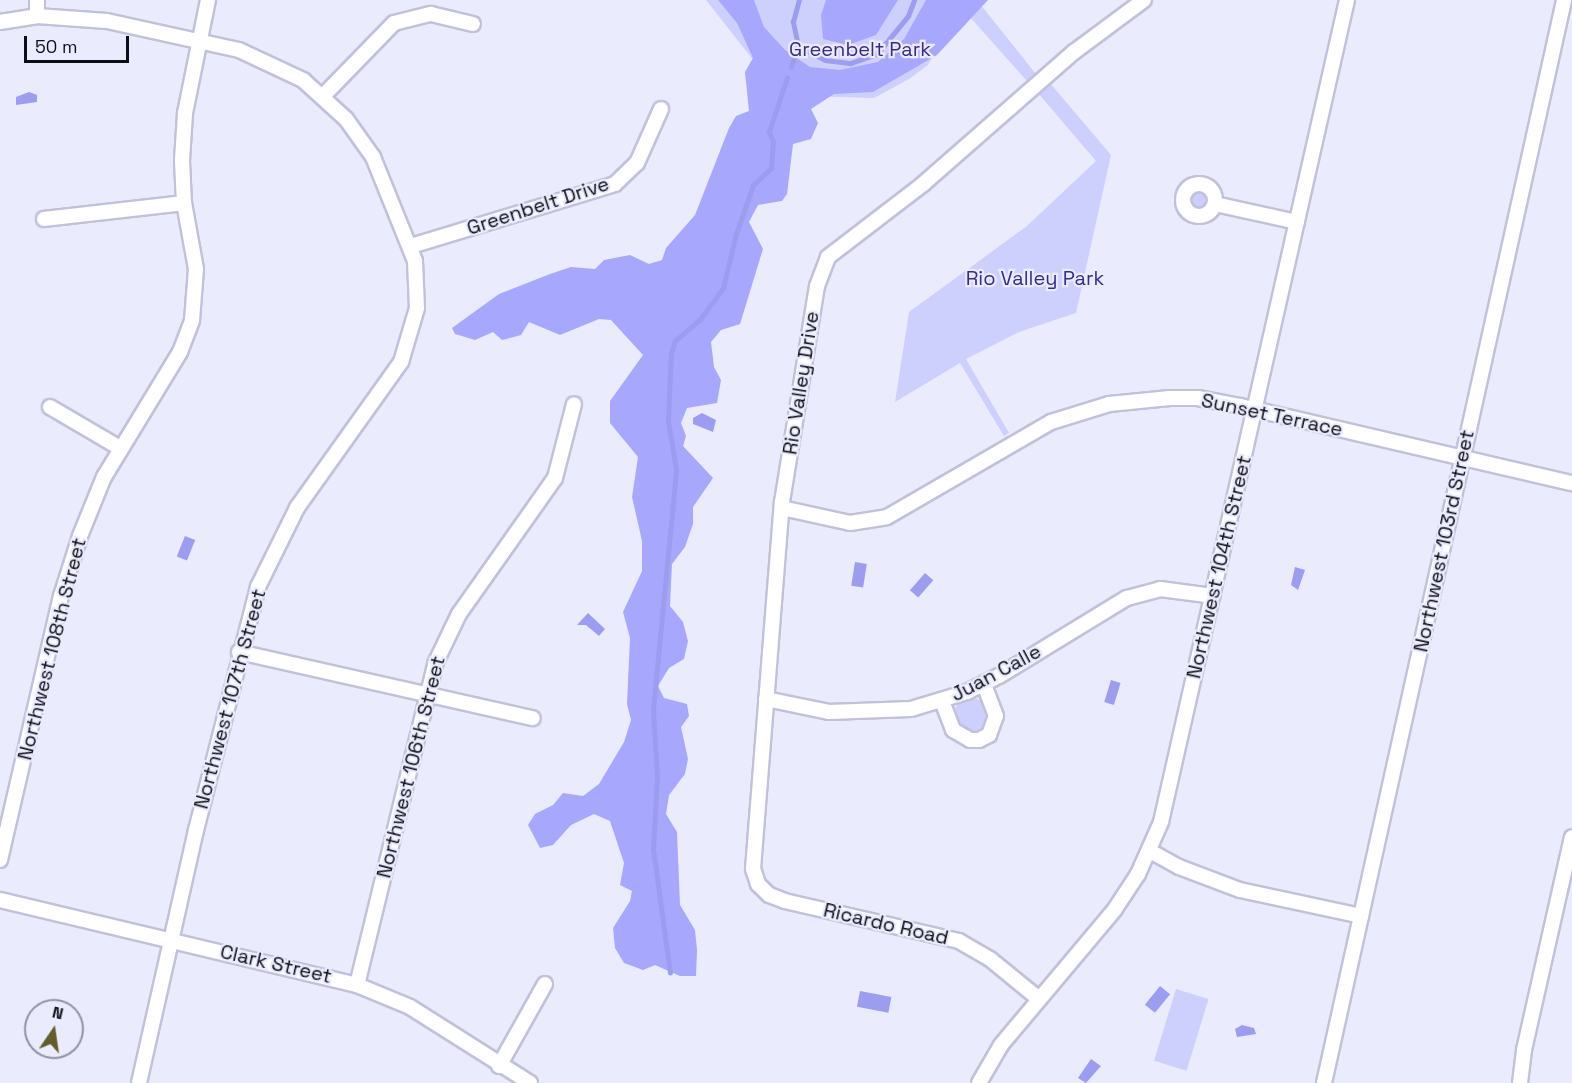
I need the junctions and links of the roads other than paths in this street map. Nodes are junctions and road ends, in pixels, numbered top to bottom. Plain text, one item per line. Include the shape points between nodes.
1 (37, 0) edge
2 (208, 0) edge
3 (1144, 0) edge
4 (1347, 0) edge
5 (1564, 0) edge
6 (37, 16) junction
7 (0, 22) edge
8 (473, 24) dead end
9 (199, 41) junction
10 (324, 96) junction
11 (661, 109) dead end
12 (184, 203) junction
13 (1215, 204) dead end
14 (44, 219) dead end
15 (1297, 222) junction
16 (411, 246) junction
17 (573, 404) dead end
18 (50, 407) dead end
19 (1255, 409) junction
20 (120, 448) junction
21 (1462, 458) junction
22 (1572, 483) edge
23 (782, 508) junction
24 (1213, 596) junction
25 (239, 652) junction
26 (984, 684) junction
27 (426, 694) junction
28 (766, 699) junction
29 (942, 701) junction
30 (533, 718) dead end
31 (1572, 837) edge
32 (1150, 851) junction
33 (0, 860) edge
34 (0, 900) edge
35 (786, 901) joint
36 (1361, 916) junction
37 (171, 940) junction
38 (545, 984) dead end
39 (357, 985) junction
40 (1039, 999) junction
41 (499, 1066) junction
42 (139, 1083) edge
43 (530, 1083) edge
44 (979, 1083) edge
45 (1324, 1083) edge
46 (1521, 1083) edge

1 - 6 street
2 - 9 street, Northwest 108th Street
3 - 23 street, Rio Valley Drive via 1074,52 923,184 828,257 817,286
4 - 15 street, Northwest 104th Street
5 - 21 street, Northwest 103rd Street
6 - 7 street, Northwest 107th Street
6 - 9 street, Northwest 107th Street via 106,21
8 - 10 street via 431,14 394,23
9 - 10 street, Northwest 107th Street via 261,58
9 - 12 street, Northwest 108th Street via 184,114
10 - 16 street, Northwest 107th Street via 366,148
11 - 16 street, Greenbelt Drive via 637,163 615,184
12 - 14 street
12 - 20 street, Northwest 108th Street via 196,269 192,320 180,352
13 - 15 street
15 - 19 street, Northwest 104th Street
16 - 25 street, Northwest 107th Street via 417,308 401,362 297,508 258,587
17 - 27 street, Northwest 106th Street via 555,478 459,614 435,664
18 - 20 street
19 - 21 street, Sunset Terrace
19 - 23 street, Sunset Terrace via 1198,398 1109,404 1024,436 887,517 850,523
19 - 24 street, Northwest 104th Street
20 - 33 street, Northwest 108th Street via 80,536 61,596
21 - 22 street, Sunset Terrace
21 - 36 street, Northwest 103rd Street
23 - 28 street, Rio Valley Drive
24 - 26 street, Juan Calle via 1160,589 1128,598
24 - 32 street, Northwest 104th Street via 1169,794
25 - 27 street
25 - 37 street, Northwest 107th Street
26 - 29 street, Juan Calle
26 - 29 street via 996,716 989,735 979,740 970,740 953,730
27 - 30 street
27 - 39 street, Northwest 106th Street
28 - 29 street, Juan Calle via 797,707 861,714
28 - 35 street, Rio Valley Drive via 753,869 758,884 769,895
31 - 46 street via 1524,1050
32 - 36 street via 1179,867 1230,886
32 - 40 street, Northwest 104th Street via 1115,909
34 - 37 street, Clark Street
35 - 40 street, Ricardo Road via 959,941 990,959
36 - 45 street, Northwest 103rd Street
37 - 39 street, Clark Street
37 - 42 street, Northwest 107th Street
38 - 41 street
39 - 41 street, Clark Street via 410,1007
40 - 44 street, Northwest 104th Street via 1001,1045
41 - 43 street, Clark Street

